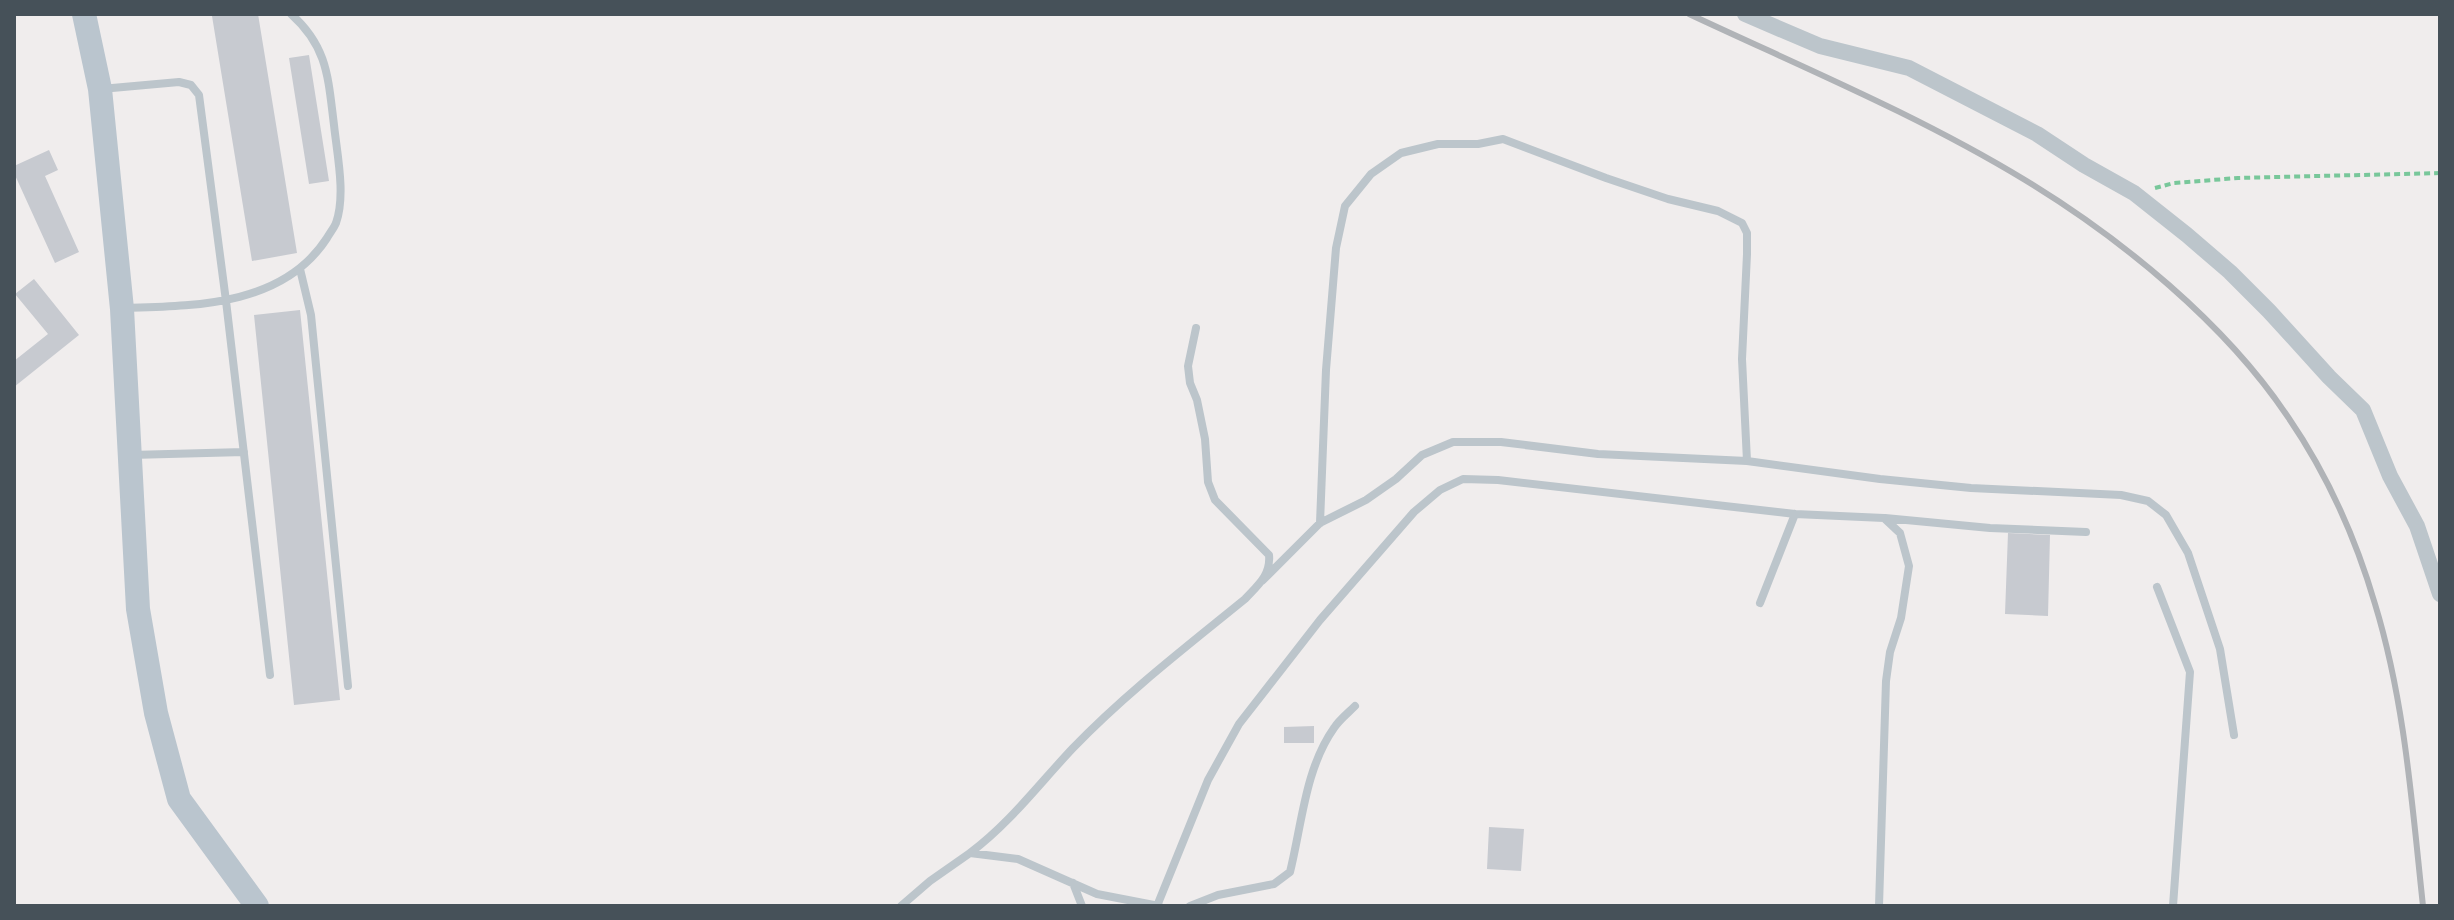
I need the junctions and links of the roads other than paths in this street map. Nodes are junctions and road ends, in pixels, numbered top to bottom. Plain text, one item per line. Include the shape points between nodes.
1 (84, 14) edge
2 (291, 14) edge
3 (1745, 14) edge
4 (100, 89) junction
5 (300, 269) junction
6 (226, 301) junction
7 (122, 309) junction
8 (1196, 328) dead end
9 (244, 452) junction
10 (130, 455) junction
11 (1747, 461) junction
12 (1795, 514) junction
13 (1884, 518) junction
14 (1320, 523) junction
15 (2086, 532) dead end
16 (1262, 581) junction
17 (2157, 587) dead end
18 (2440, 594) edge
19 (1760, 603) dead end
20 (270, 675) dead end
21 (348, 686) dead end
22 (1355, 706) dead end
23 (2234, 735) dead end
24 (970, 853) junction
25 (1073, 883) junction
26 (250, 903) edge
27 (901, 906) edge
28 (1082, 906) edge
29 (1158, 906) edge
30 (1190, 906) edge
31 (1878, 906) edge
32 (2173, 906) edge

1 - 4 street
2 - 5 lane via 321,51 341,182 336,223
3 - 18 street via 1820,46 1909,68 2037,134 2134,193 2230,272 2363,410 2417,526
4 - 6 lane via 179,82 191,85 199,95
4 - 7 street
5 - 6 lane via 251,295
5 - 21 lane via 311,315
6 - 7 lane
6 - 9 lane
7 - 10 street
8 - 16 lane via 1188,366 1205,439 1208,482 1215,500 1269,555 1270,567
9 - 10 lane
9 - 20 lane
10 - 26 street via 138,609 156,713 179,799
11 - 14 lane via 1453,442 1422,455 1366,500
11 - 14 lane via 1742,359 1747,233 1742,223 1503,139 1438,144 1401,153 1371,174 1345,206 1336,248 1326,370
11 - 23 lane via 1880,479 2148,501 2166,515 2188,553 2220,649
12 - 13 lane
12 - 19 lane
12 - 29 lane via 1498,480 1463,479 1440,490 1414,512 1320,620 1239,724 1208,780
13 - 15 lane
13 - 31 lane via 1900,533 1909,566 1886,681
14 - 16 lane
16 - 24 lane via 1114,710 996,834
17 - 32 lane via 2190,672
22 - 30 lane via 1320,751 1290,872 1274,884
24 - 25 lane via 1018,859
24 - 27 lane
25 - 28 lane
25 - 29 lane via 1097,894

